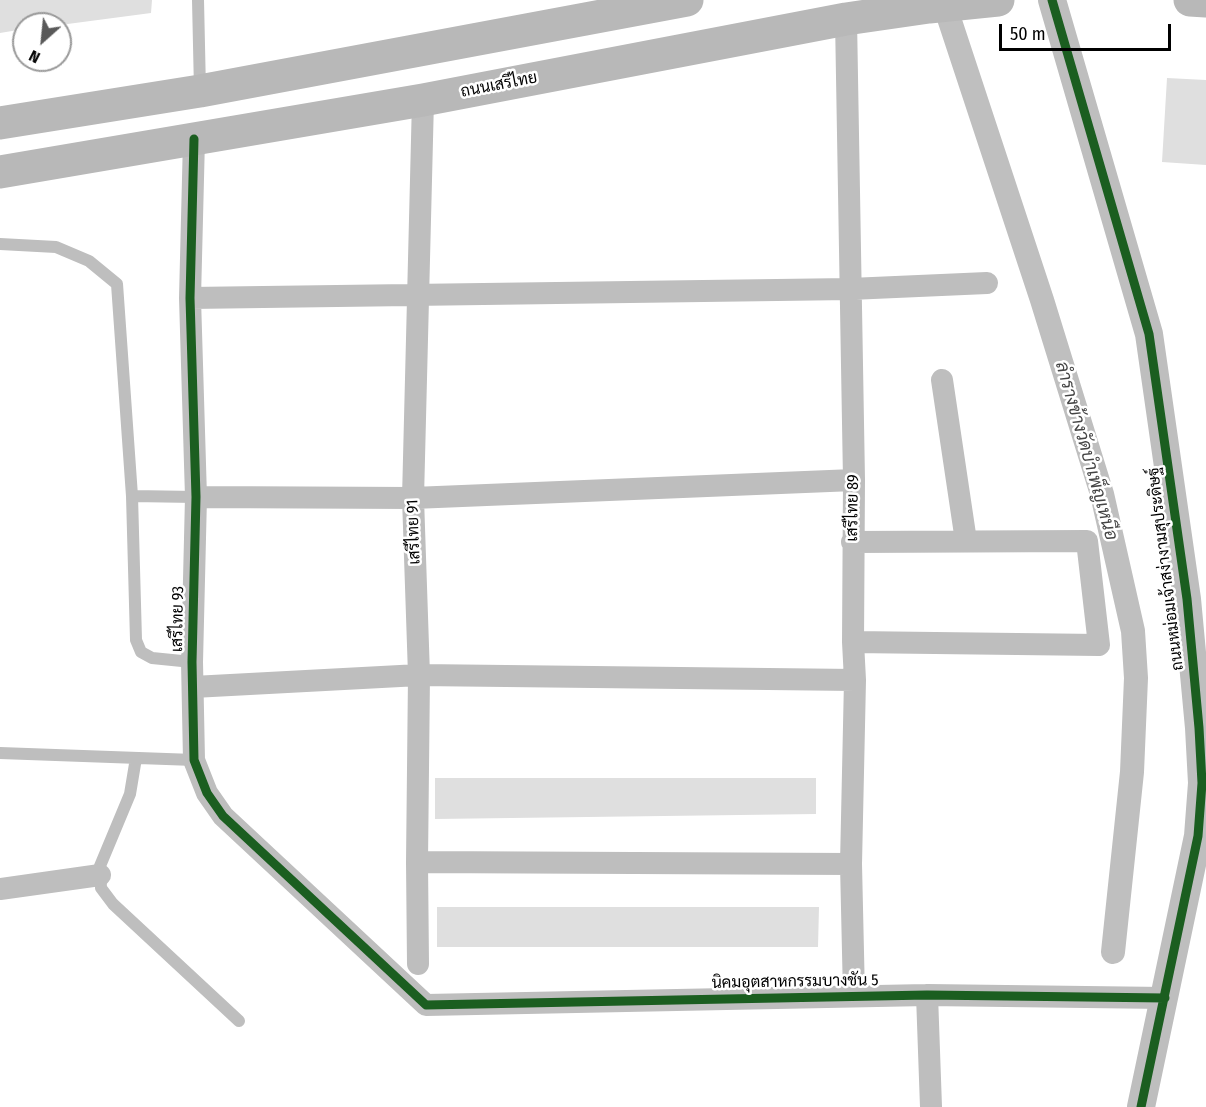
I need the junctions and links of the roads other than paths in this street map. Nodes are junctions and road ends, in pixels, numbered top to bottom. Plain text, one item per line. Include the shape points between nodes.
1 (198, 0) edge
2 (687, 0) edge
3 (998, 0) edge
4 (1052, 0) edge
5 (1190, 0) edge
6 (1206, 1) edge
7 (846, 19) junction
8 (200, 91) junction
9 (423, 100) junction
10 (0, 123) edge
11 (194, 139) junction
12 (0, 172) edge
13 (0, 244) edge
14 (987, 283) dead end
15 (850, 289) junction
16 (418, 295) junction
17 (190, 297) junction
18 (942, 380) dead end
19 (854, 480) junction
20 (132, 496) junction
21 (196, 497) junction
22 (413, 498) junction
23 (852, 542) junction
24 (966, 542) junction
25 (853, 642) junction
26 (192, 662) junction
27 (419, 675) junction
28 (855, 680) junction
29 (193, 687) junction
30 (0, 753) edge
31 (136, 758) junction
32 (194, 760) junction
33 (417, 862) junction
34 (851, 864) junction
35 (100, 874) junction
36 (0, 889) edge
37 (418, 964) dead end
38 (927, 995) junction
39 (854, 996) junction
40 (1165, 998) junction
41 (426, 1005) joint
42 (239, 1021) dead end
43 (931, 1107) edge
44 (1141, 1107) edge

1 - 8 lane
2 - 8 main road
3 - 7 main road, ถนนเสรีไทย
4 - 40 street, ถนนหม่อมเจ้าสง่างามสุประดิษฐ์ via 1149,334 1187,599 1202,783 1198,836
5 - 6 main road
7 - 9 main road, ถนนเสรีไทย
7 - 15 street, เสรีไทย 89
8 - 10 main road
9 - 11 main road, ถนนเสรีไทย
9 - 16 street, เสรีไทย 91
11 - 12 main road, ถนนเสรีไทย
11 - 17 street, เสรีไทย 93
13 - 20 lane via 56,247 89,261 117,284
14 - 15 street
15 - 16 street
15 - 19 street, เสรีไทย 89
16 - 17 street
16 - 22 street, เสรีไทย 91
17 - 21 street, เสรีไทย 93
18 - 24 street
19 - 22 street
19 - 23 street, เสรีไทย 89
20 - 21 lane
20 - 26 lane via 136,640 141,652 152,658
21 - 22 street
21 - 26 street, เสรีไทย 93
22 - 27 street, เสรีไทย 91
23 - 24 street
23 - 25 street, เสรีไทย 89
24 - 25 street via 1087,541 1099,645
25 - 28 street, เสรีไทย 89
26 - 29 street, เสรีไทย 93
27 - 28 street
27 - 29 street
27 - 33 street, เสรีไทย 91
28 - 34 street, เสรีไทย 89
29 - 32 street, เสรีไทย 93
30 - 31 lane
31 - 32 lane
31 - 35 lane via 130,794
32 - 41 street, เสรีไทย 93 via 207,793 223,816
33 - 34 street
33 - 37 street, เสรีไทย 91
34 - 39 street, เสรีไทย 89
35 - 36 street
35 - 42 lane via 101,888 113,904
38 - 39 street, นิคมอุตสาหกรรมบางชัน 5
38 - 40 street, นิคมอุตสาหกรรมบางชัน 5
38 - 43 street
39 - 41 street, นิคมอุตสาหกรรมบางชัน 5
40 - 44 street, ถนนหม่อมเจ้าสง่างามสุประดิษฐ์

